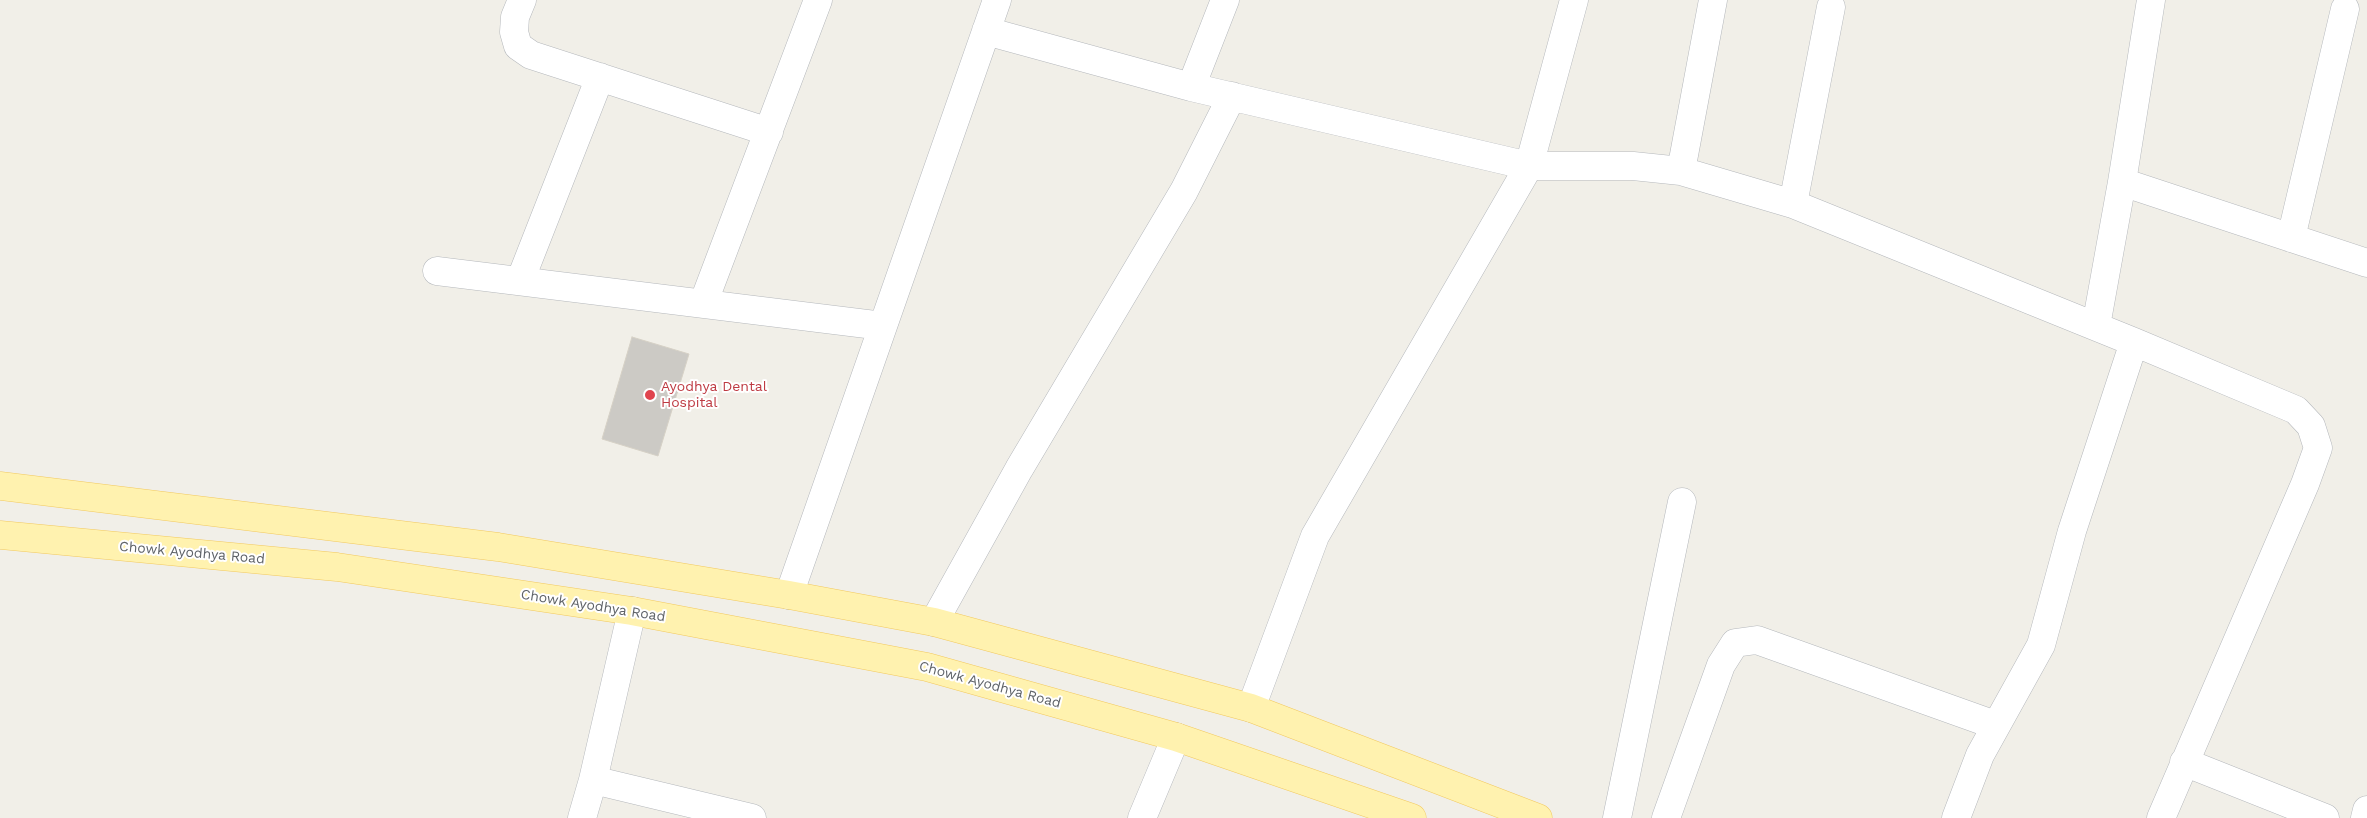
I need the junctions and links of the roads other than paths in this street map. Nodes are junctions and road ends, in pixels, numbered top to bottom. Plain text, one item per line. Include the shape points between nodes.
1 (522, 0) edge
2 (818, 0) edge
3 (997, 0) edge
4 (1225, 0) edge
5 (1574, 0) edge
6 (1713, 0) edge
7 (2151, 0) edge
8 (1831, 7) dead end
9 (2345, 9) dead end
10 (986, 31) junction
11 (600, 77) junction
12 (1191, 87) junction
13 (1232, 96) junction
14 (769, 132) junction
15 (1529, 166) junction
16 (1681, 171) junction
17 (2122, 182) junction
18 (1793, 204) junction
19 (2291, 238) junction
20 (2367, 264) edge
21 (437, 271) dead end
22 (520, 281) junction
23 (703, 304) junction
24 (883, 326) junction
25 (2096, 326) junction
26 (2134, 342) junction
27 (0, 486) edge
28 (1682, 502) dead end
29 (0, 535) edge
30 (789, 595) junction
31 (632, 610) junction
32 (934, 622) junction
33 (1251, 708) junction
34 (1996, 725) junction
35 (1176, 737) junction
36 (2184, 762) junction
37 (594, 780) junction
38 (2367, 810) edge
39 (582, 818) edge
40 (752, 818) edge
41 (1142, 818) edge
42 (1412, 818) edge
43 (1538, 818) edge
44 (1617, 818) edge
45 (1666, 818) edge
46 (1956, 818) edge
47 (2161, 818) edge
48 (2325, 818) edge
49 (2364, 818) edge

1 - 11 street via 515,17 514,32 518,46 531,55
2 - 14 street
3 - 10 street
4 - 12 street
5 - 15 street
6 - 16 street
7 - 17 street
8 - 18 street
9 - 19 street
10 - 12 street
10 - 24 street
11 - 14 street
11 - 22 street
12 - 13 street
13 - 15 street
13 - 32 street via 1184,191 1019,469
14 - 23 street
15 - 16 street via 1633,166
15 - 33 street via 1315,536
16 - 18 street
17 - 19 street
17 - 25 street
18 - 25 street
19 - 20 street
21 - 22 street
22 - 23 street
23 - 24 street
24 - 30 street
25 - 26 street
26 - 34 street via 2072,531 2041,645
26 - 36 street via 2296,410 2311,426 2318,448
27 - 30 main road via 498,547
28 - 44 street
29 - 31 main road, Chowk Ayodhya Road via 338,567
30 - 32 main road
31 - 35 main road, Chowk Ayodhya Road via 927,667
31 - 37 street
32 - 33 main road
33 - 43 main road
34 - 45 street via 1756,640 1735,643 1721,665
34 - 46 street
35 - 41 street
35 - 42 main road, Chowk Ayodhya Road
36 - 47 street
36 - 48 street
37 - 39 street
37 - 40 street
38 - 49 street

